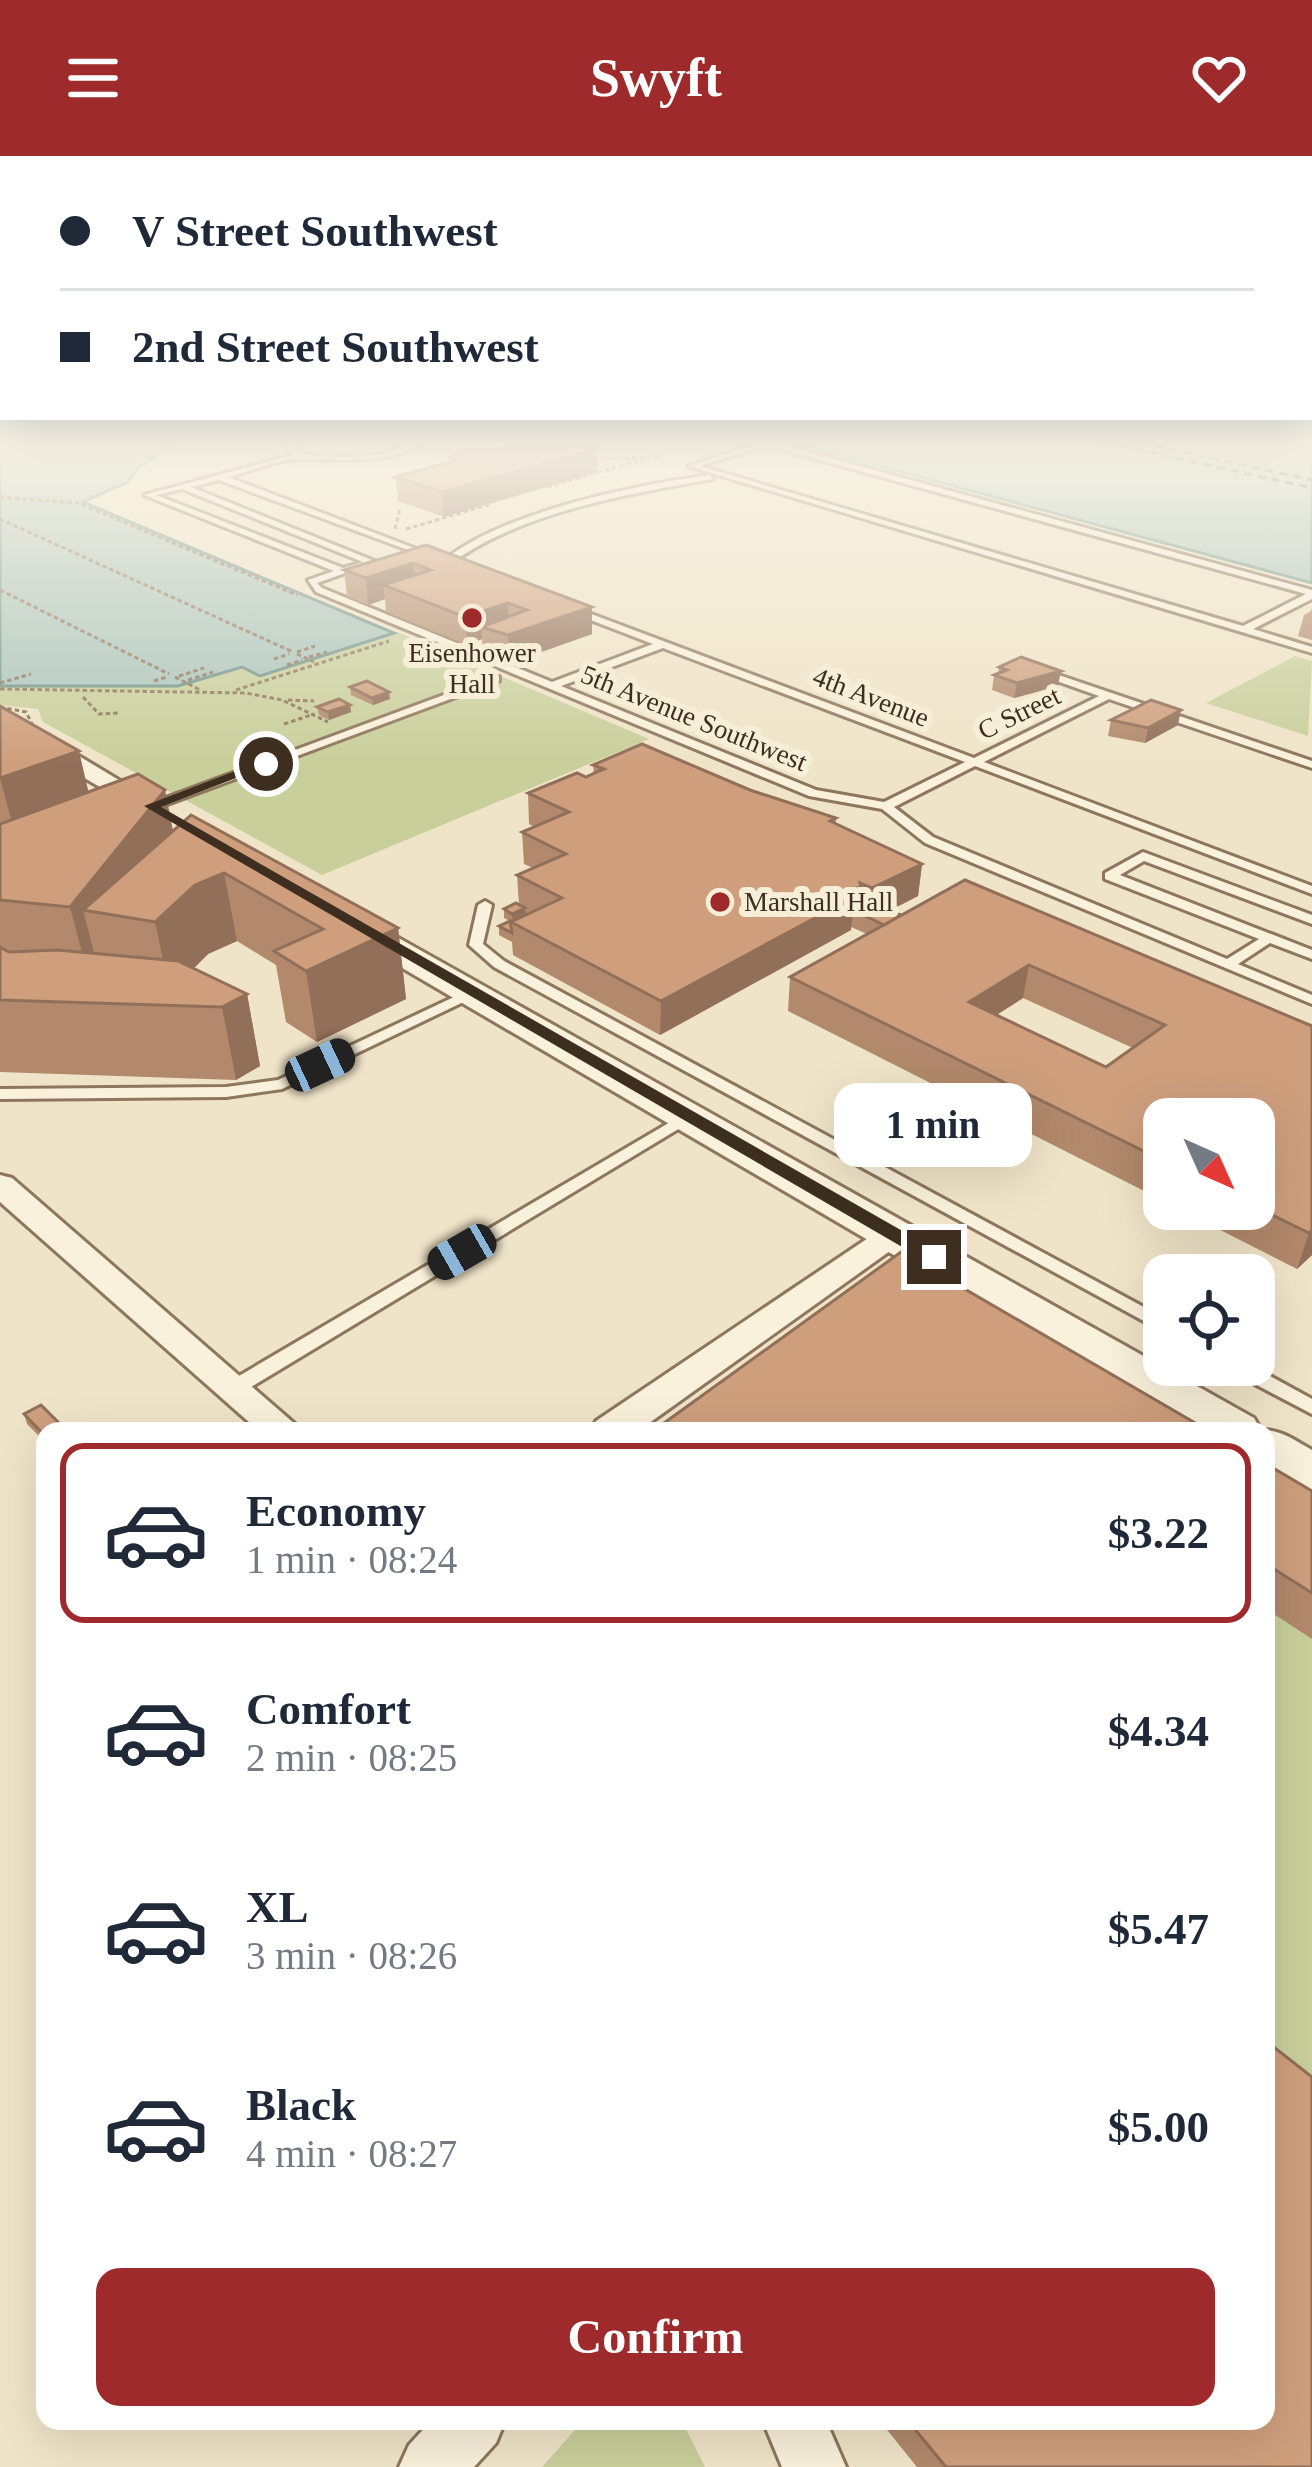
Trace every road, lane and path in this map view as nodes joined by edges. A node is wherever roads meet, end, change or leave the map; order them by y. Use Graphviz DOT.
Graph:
graph roads {
  1 [pos="63,548"];
  2 [pos="192,548"];
  3 [pos="283,548"];
  4 [pos="341,548"];
  5 [pos="395,548"];
  6 [pos="465,548"];
  7 [pos="967,548"];
  8 [pos="1144,548"];
  9 [pos="446,563"];
  10 [pos="342,571"];
  11 [pos="466,571"];
  12 [pos="0,590"];
  13 [pos="1312,594"];
  14 [pos="314,596"];
  15 [pos="547,601"];
  16 [pos="1244,630"];
  17 [pos="390,634"];
  18 [pos="382,635"];
  19 [pos="366,640"];
  20 [pos="662,644"];
  21 [pos="315,646"];
  22 [pos="1312,650"];
  23 [pos="327,652"];
  24 [pos="294,653"];
  25 [pos="274,659"];
  26 [pos="307,659"];
  27 [pos="317,664"];
  28 [pos="287,665"];
  29 [pos="1028,667"];
  30 [pos="204,668"];
  31 [pos="213,672"];
  32 [pos="31,674"];
  33 [pos="173,676"];
  34 [pos="495,679"];
  35 [pos="154,681"];
  36 [pos="187,682"];
  37 [pos="0,686"];
  38 [pos="551,686"];
  39 [pos="204,692"];
  40 [pos="227,693"];
  41 [pos="1109,694"];
  42 [pos="83,697"];
  43 [pos="282,700"];
  44 [pos="314,701"];
  45 [pos="328,710"];
  46 [pos="1,711"];
  47 [pos="118,713"];
  48 [pos="314,714"];
  49 [pos="28,719"];
  50 [pos="329,722"];
  51 [pos="284,724"];
  52 [pos="973,763"];
  53 [pos="1312,765"];
  54 [pos="150,806"];
  55 [pos="886,806"];
  56 [pos="111,820"];
  57 [pos="193,831"];
  58 [pos="1203,849"];
  59 [pos="1172,867"];
  60 [pos="1312,890"];
  61 [pos="314,902"];
  62 [pos="485,904"];
  63 [pos="1312,920"];
  64 [pos="1269,938"];
  65 [pos="1312,955"];
  66 [pos="1228,965"];
  67 [pos="472,992"];
  68 [pos="1312,1000"];
  69 [pos="0,1094"];
  70 [pos="689,1116"];
  71 [pos="0,1185"];
  72 [pos="892,1233"];
  73 [pos="1143,1315"];
  74 [pos="1274,1386"];
  75 [pos="234,1388"];
  76 [pos="1312,1407"];
  77 [pos="274,1422"];
  78 [pos="623,1422"];
  79 [pos="1220,1422"];
  80 [pos="1275,1453"];
  81 [pos="1312,1475"];
  82 [pos="466,2430"];
  83 [pos="798,2430"];
  84 [pos="431,2467"];
  85 [pos="814,2467"];
  1 -- 24 [label="path"];
  2 -- 14 [label="path"];
  3 -- 10 [label="lane"];
  4 -- 10 [label="lane"];
  5 -- 9 [label="lane"];
  6 -- 9 [label="lane"];
  7 -- 16 [label="lane"];
  8 -- 13 [label="lane"];
  9 -- 11 [label="lane"];
  10 -- 14 [label="lane"];
  12 -- 33 [label="path"];
  13 -- 16 [label="lane"];
  14 -- 38 [label="lane, 5th Avenue Southwest"];
  15 -- 20 [label="lane, 4th Avenue"];
  16 -- 22 [label="lane"];
  17 -- 27 [label="path"];
  18 -- 19 [label="path"];
  20 -- 38 [label="lane"];
  20 -- 52 [label="lane, 4th Avenue"];
  21 -- 24 [label="path"];
  23 -- 26 [label="path"];
  24 -- 25 [label="path"];
  24 -- 26 [label="path"];
  26 -- 27 [label="path"];
  26 -- 28 [label="path"];
  27 -- 40 [label="path"];
  29 -- 41 [label="lane"];
  30 -- 33 [label="path"];
  31 -- 36 [label="path"];
  32 -- 37 [label="path"];
  33 -- 35 [label="path"];
  33 -- 36 [label="path"];
  34 -- 54 [label="lane"];
  36 -- 39 [label="path"];
  37 -- 39 [label="path"];
  38 -- 55 [label="lane, 5th Avenue Southwest"];
  39 -- 40 [label="path"];
  40 -- 43 [label="path"];
  41 -- 52 [label="lane, C Street"];
  41 -- 53 [label="lane"];
  42 -- 47 [label="path"];
  43 -- 44 [label="path"];
  43 -- 48 [label="path"];
  45 -- 48 [label="path"];
  46 -- 49 [label="path"];
  46 -- 54 [label="street"];
  48 -- 50 [label="path"];
  48 -- 51 [label="path"];
  52 -- 55 [label="lane, C Street"];
  52 -- 58 [label="lane, 4th Avenue"];
  54 -- 56 [label="street"];
  54 -- 57 [label="street"];
  55 -- 66 [label="lane, 5th Avenue Southwest"];
  58 -- 59 [label="lane"];
  58 -- 60 [label="lane, 4th Avenue"];
  59 -- 63 [label="lane"];
  59 -- 64 [label="lane"];
  61 -- 67 [label="street"];
  62 -- 73 [label="lane"];
  64 -- 65 [label="lane"];
  64 -- 66 [label="lane"];
  66 -- 68 [label="lane, 5th Avenue Southwest"];
  67 -- 69 [label="lane"];
  67 -- 70 [label="street"];
  70 -- 72 [label="street"];
  70 -- 75 [label="lane"];
  71 -- 75 [label="street"];
  72 -- 78 [label="street"];
  72 -- 79 [label="street"];
  74 -- 76 [label="lane"];
  75 -- 77 [label="street"];
  80 -- 81 [label="street"];
  82 -- 84 [label="street"];
  83 -- 85 [label="street"];
}
